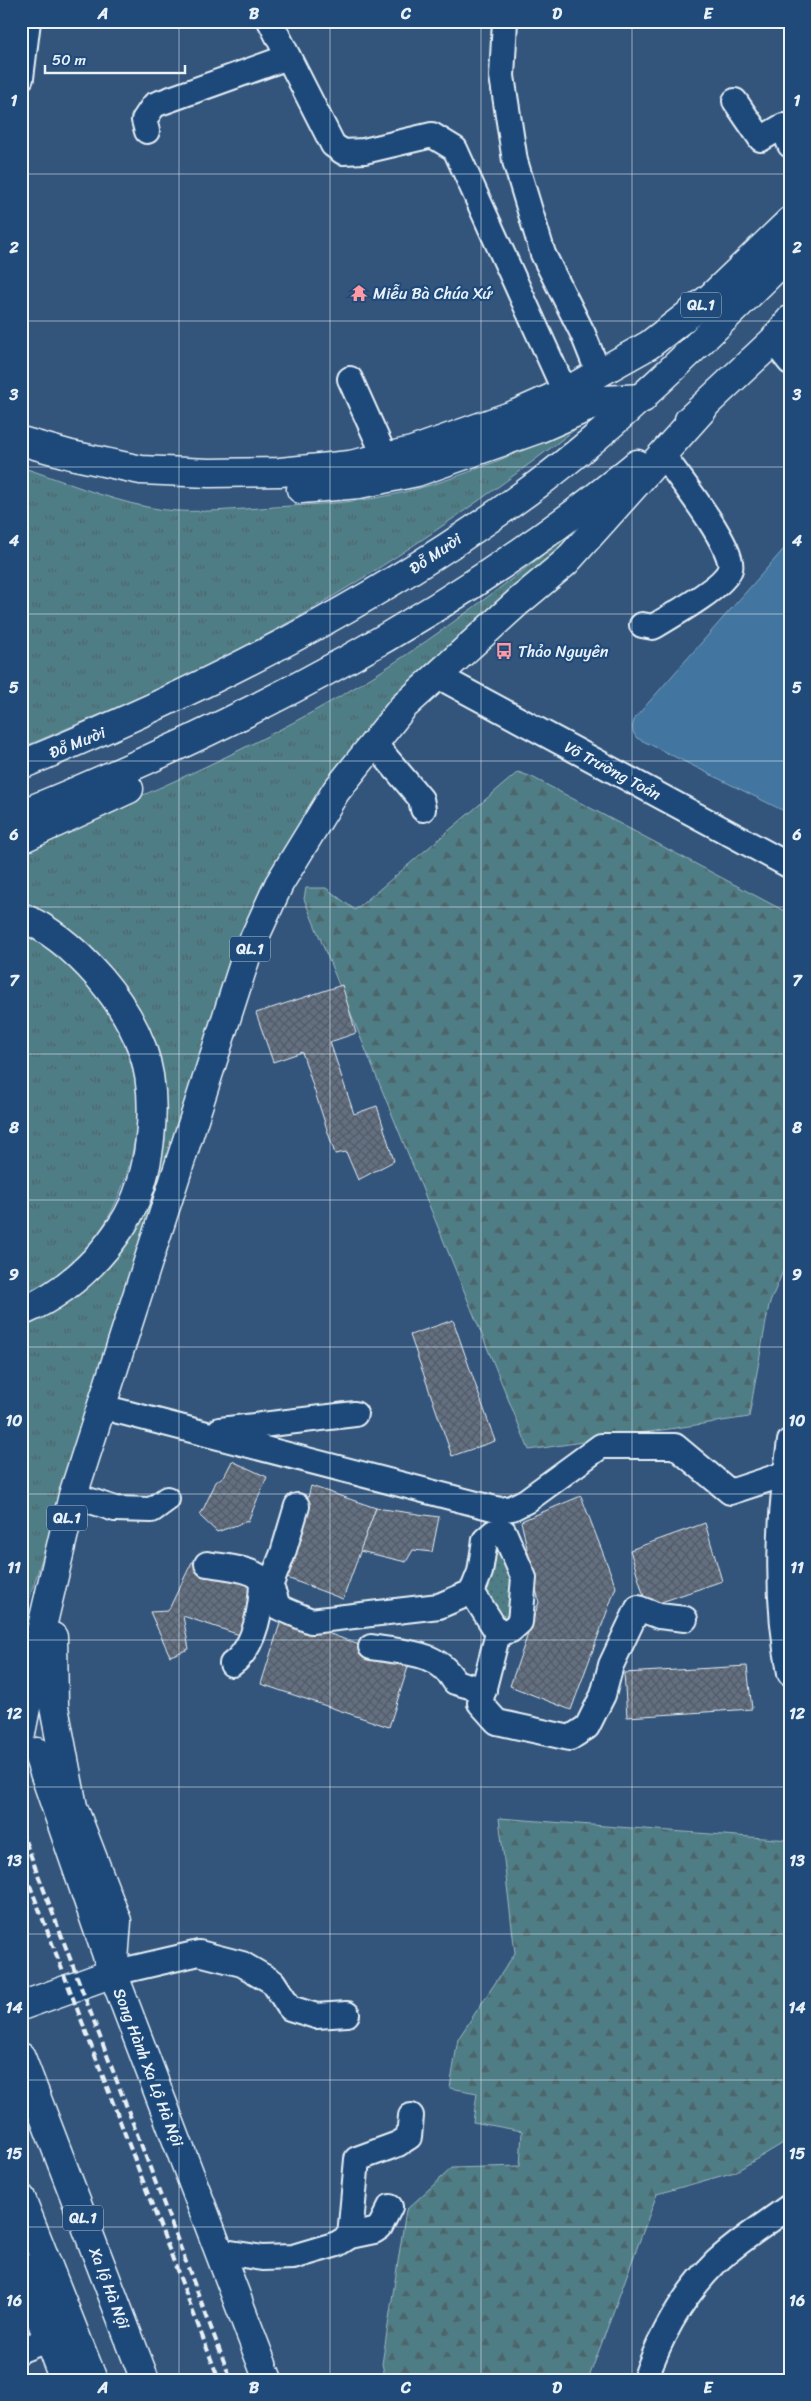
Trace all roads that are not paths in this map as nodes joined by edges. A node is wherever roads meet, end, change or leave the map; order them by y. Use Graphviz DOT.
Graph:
graph roads {
  1 [pos="28,21"];
  2 [pos="270,21"];
  3 [pos="505,21"];
  4 [pos="288,57"];
  5 [pos="21,78"];
  6 [pos="734,101"];
  7 [pos="147,131"];
  8 [pos="790,145"];
  9 [pos="790,220"];
  10 [pos="790,254"];
  11 [pos="790,320"];
  12 [pos="781,352"];
  13 [pos="599,374"];
  14 [pos="350,379"];
  15 [pos="565,392"];
  16 [pos="643,398"];
  17 [pos="703,409"];
  18 [pos="21,441"];
  19 [pos="662,454"];
  20 [pos="21,456"];
  21 [pos="384,457"];
  22 [pos="643,476"];
  23 [pos="642,625"];
  24 [pos="442,678"];
  25 [pos="383,754"];
  26 [pos="21,764"];
  27 [pos="422,809"];
  28 [pos="21,814"];
  29 [pos="21,839"];
  30 [pos="790,866"];
  31 [pos="21,917"];
  32 [pos="21,1312"];
  33 [pos="118,1411"];
  34 [pos="356,1414"];
  35 [pos="204,1432"];
  36 [pos="790,1441"];
  37 [pos="84,1457"];
  38 [pos="785,1474"];
  39 [pos="73,1495"];
  40 [pos="167,1499"];
  41 [pos="477,1505"];
  42 [pos="297,1506"];
  43 [pos="494,1532"];
  44 [pos="207,1564"];
  45 [pos="53,1580"];
  46 [pos="266,1582"];
  47 [pos="472,1592"];
  48 [pos="685,1618"];
  49 [pos="498,1633"];
  50 [pos="371,1647"];
  51 [pos="232,1664"];
  52 [pos="790,1673"];
  53 [pos="484,1690"];
  54 [pos="29,1743"];
  55 [pos="113,1973"];
  56 [pos="21,2006"];
  57 [pos="347,2014"];
  58 [pos="21,2057"];
  59 [pos="411,2116"];
  60 [pos="21,2198"];
  61 [pos="390,2207"];
  62 [pos="785,2218"];
  63 [pos="350,2236"];
  64 [pos="218,2251"];
  65 [pos="21,2267"];
  66 [pos="49,2339"];
  67 [pos="21,2350"];
  68 [pos="64,2380"];
  69 [pos="92,2380"];
  70 [pos="145,2380"];
  71 [pos="268,2380"];
  72 [pos="645,2380"];
  1 -- 5 [label="street"];
  2 -- 4 [label="street"];
  3 -- 13 [label="street"];
  4 -- 7 [label="street"];
  4 -- 15 [label="street"];
  6 -- 8 [label="street"];
  9 -- 13 [label="main road, QL.1"];
  10 -- 16 [label="main road, Đỗ Mười / QL.1"];
  11 -- 12 [label="main road, QL.1"];
  12 -- 17 [label="main road, QL.1"];
  13 -- 15 [label="main road"];
  14 -- 21 [label="street"];
  15 -- 21 [label="main road"];
  16 -- 20 [label="main road"];
  16 -- 26 [label="main road, Đỗ Mười / QL.1"];
  17 -- 19 [label="main road, QL.1"];
  17 -- 28 [label="main road, QL.1"];
  18 -- 21 [label="main road"];
  19 -- 22 [label="main road, QL.1"];
  19 -- 23 [label="street"];
  22 -- 24 [label="main road, QL.1"];
  22 -- 29 [label="main road, QL.1"];
  24 -- 25 [label="main road, QL.1"];
  24 -- 30 [label="street, Võ Trường Toản"];
  24 -- 37 [label="main road, QL.1"];
  25 -- 27 [label="street"];
  25 -- 33 [label="main road, QL.1"];
  31 -- 32 [label="main road"];
  33 -- 35 [label="street"];
  33 -- 37 [label="main road, QL.1"];
  34 -- 35 [label="street"];
  35 -- 41 [label="street"];
  36 -- 38 [label="street"];
  37 -- 39 [label="main road, QL.1"];
  38 -- 41 [label="street"];
  38 -- 52 [label="street"];
  39 -- 40 [label="street"];
  39 -- 45 [label="main road, QL.1"];
  41 -- 43 [label="street"];
  42 -- 46 [label="street"];
  43 -- 47 [label="street"];
  43 -- 49 [label="street"];
  44 -- 46 [label="street"];
  45 -- 54 [label="main road, QL.1"];
  45 -- 55 [label="main road"];
  46 -- 47 [label="street"];
  46 -- 51 [label="street"];
  47 -- 49 [label="street"];
  48 -- 53 [label="street"];
  49 -- 53 [label="street"];
  50 -- 53 [label="street"];
  54 -- 55 [label="main road, Song Hành Xa Lộ Hà Nội"];
  55 -- 56 [label="main road"];
  55 -- 57 [label="street"];
  55 -- 64 [label="main road, Song Hành Xa Lộ Hà Nội"];
  58 -- 70 [label="main road, Xa lộ Hà Nội / QL.1"];
  59 -- 63 [label="street"];
  60 -- 69 [label="main road"];
  61 -- 63 [label="street"];
  62 -- 72 [label="street"];
  63 -- 64 [label="street"];
  64 -- 71 [label="main road, Song Hành Xa Lộ Hà Nội"];
  65 -- 66 [label="main road"];
  66 -- 67 [label="street"];
  66 -- 68 [label="main road"];
}
